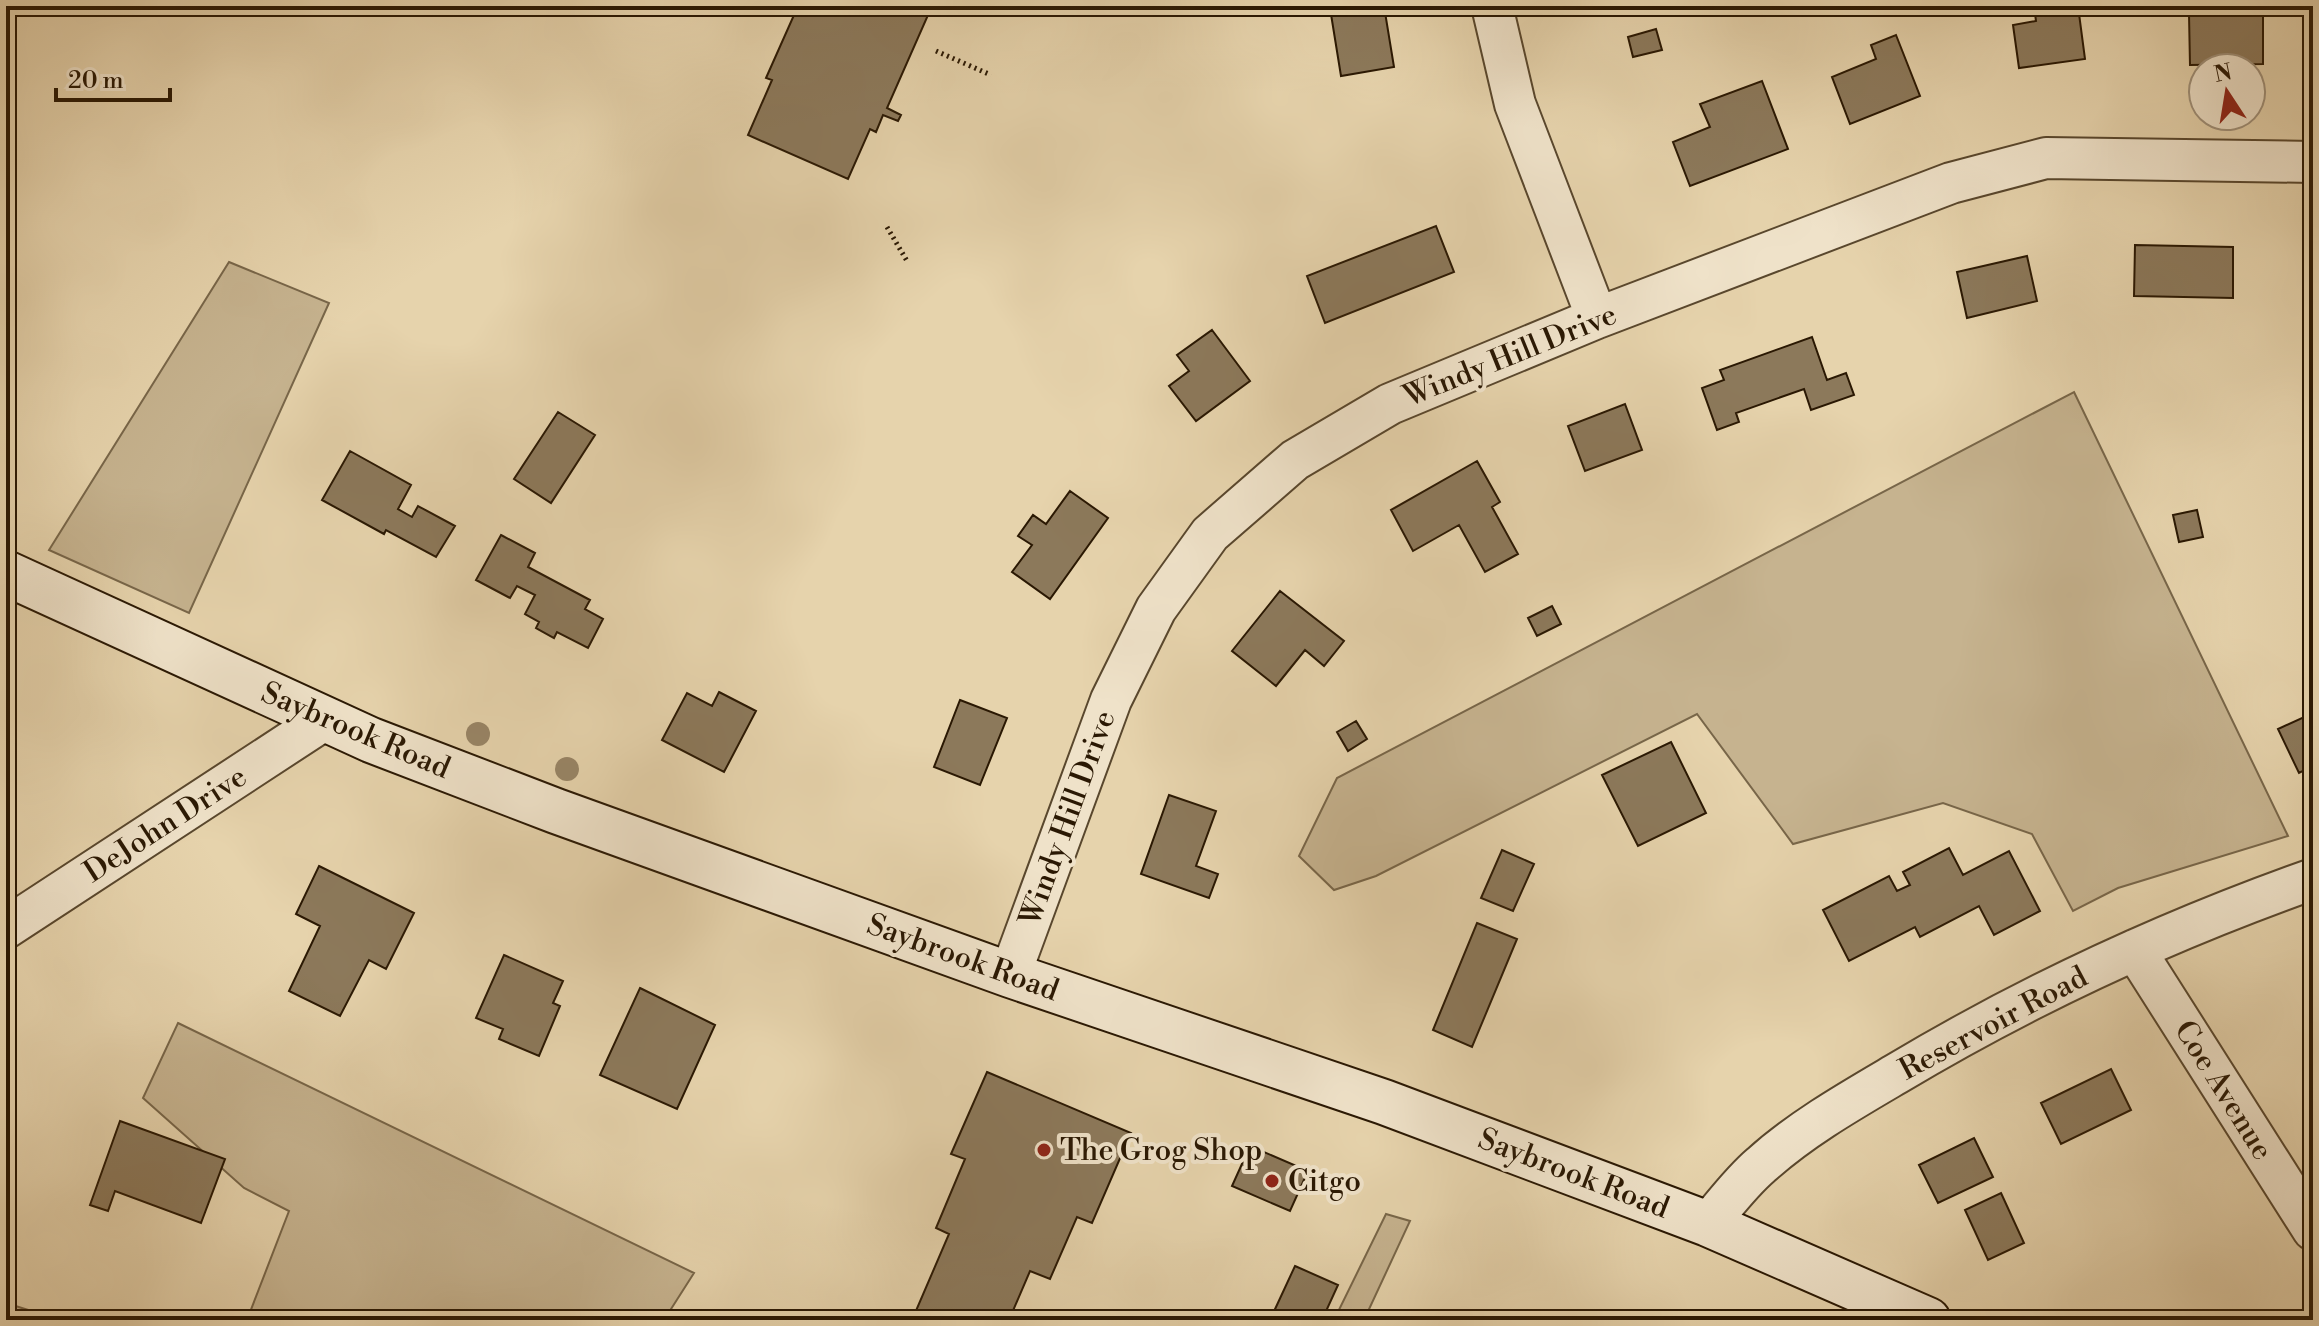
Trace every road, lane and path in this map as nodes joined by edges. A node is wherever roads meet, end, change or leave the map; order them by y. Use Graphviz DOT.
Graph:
graph roads {
  1 [pos="1492,6"];
  2 [pos="936,51"];
  3 [pos="991,75"];
  4 [pos="2313,162"];
  5 [pos="887,227"];
  6 [pos="907,261"];
  7 [pos="1597,318"];
  8 [pos="6,573"];
  9 [pos="324,720"];
  10 [pos="2313,879"];
  11 [pos="6,928"];
  12 [pos="2135,950"];
  13 [pos="1010,975"];
  14 [pos="1708,1224"];
  15 [pos="2313,1230"];
  16 [pos="1928,1320"];
  1 -- 7 [label="street"];
  2 -- 3 [label="path"];
  4 -- 7 [label="street, Windy Hill Drive"];
  5 -- 6 [label="path"];
  7 -- 13 [label="street, Windy Hill Drive"];
  8 -- 9 [label="main road, Saybrook Road"];
  9 -- 11 [label="street, DeJohn Drive"];
  9 -- 13 [label="main road, Saybrook Road"];
  10 -- 12 [label="street, Reservoir Road"];
  12 -- 14 [label="street, Reservoir Road"];
  12 -- 15 [label="street, Coe Avenue"];
  13 -- 14 [label="main road, Saybrook Road"];
  14 -- 16 [label="main road, Saybrook Road"];
}
